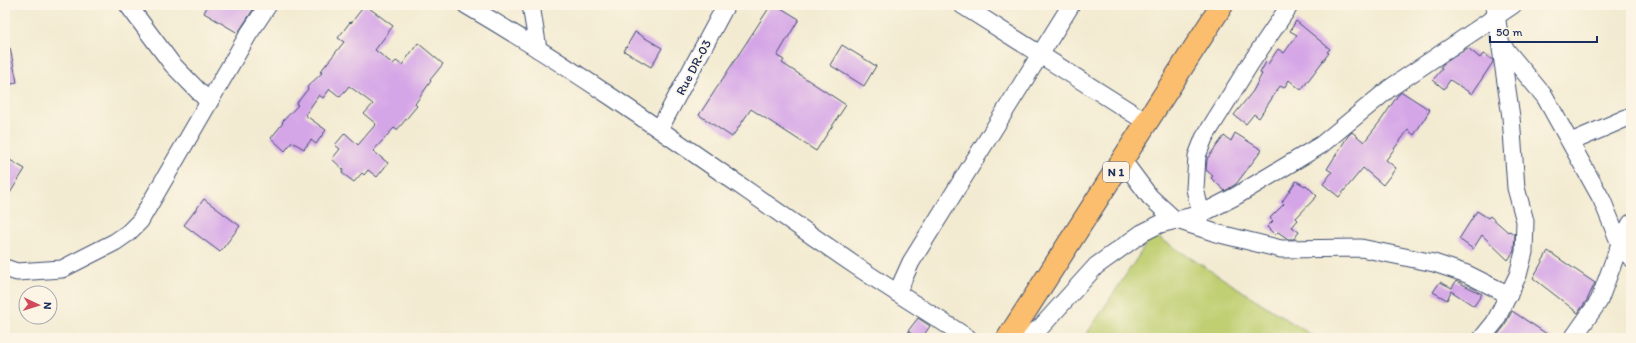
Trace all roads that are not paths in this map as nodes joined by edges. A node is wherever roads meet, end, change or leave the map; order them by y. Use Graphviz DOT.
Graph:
graph roads {
  1 [pos="128,5"];
  2 [pos="268,5"];
  3 [pos="466,5"];
  4 [pos="532,5"];
  5 [pos="726,5"];
  6 [pos="962,5"];
  7 [pos="1071,5"];
  8 [pos="1222,5"];
  9 [pos="1290,5"];
  10 [pos="1513,5"];
  11 [pos="1495,11"];
  12 [pos="1501,44"];
  13 [pos="538,49"];
  14 [pos="1040,54"];
  15 [pos="209,102"];
  16 [pos="1631,116"];
  17 [pos="1148,123"];
  18 [pos="660,128"];
  19 [pos="1571,142"];
  20 [pos="1123,161"];
  21 [pos="1201,214"];
  22 [pos="1174,219"];
  23 [pos="1631,223"];
  24 [pos="1620,244"];
  25 [pos="1631,258"];
  26 [pos="5,268"];
  27 [pos="897,293"];
  28 [pos="1509,295"];
  29 [pos="968,338"];
  30 [pos="1008,338"];
  31 [pos="1024,338"];
  32 [pos="1482,338"];
  33 [pos="1573,338"];
  1 -- 15 [label="street"];
  2 -- 15 [label="street"];
  3 -- 13 [label="street"];
  4 -- 13 [label="street"];
  5 -- 18 [label="street, Rue DR-03"];
  6 -- 14 [label="street"];
  7 -- 14 [label="street"];
  8 -- 17 [label="highway, N 1"];
  9 -- 21 [label="street"];
  10 -- 11 [label="street"];
  11 -- 12 [label="street"];
  11 -- 21 [label="street"];
  12 -- 19 [label="street"];
  12 -- 28 [label="street"];
  13 -- 18 [label="street"];
  14 -- 17 [label="street"];
  14 -- 27 [label="street"];
  15 -- 26 [label="street"];
  16 -- 19 [label="street"];
  17 -- 20 [label="highway, N 1"];
  18 -- 27 [label="street"];
  19 -- 24 [label="street"];
  20 -- 22 [label="street"];
  20 -- 30 [label="highway, N 1"];
  21 -- 22 [label="street"];
  22 -- 28 [label="street"];
  22 -- 31 [label="street"];
  23 -- 24 [label="street"];
  24 -- 25 [label="street"];
  24 -- 33 [label="street"];
  27 -- 29 [label="street"];
  28 -- 32 [label="street"];
}
